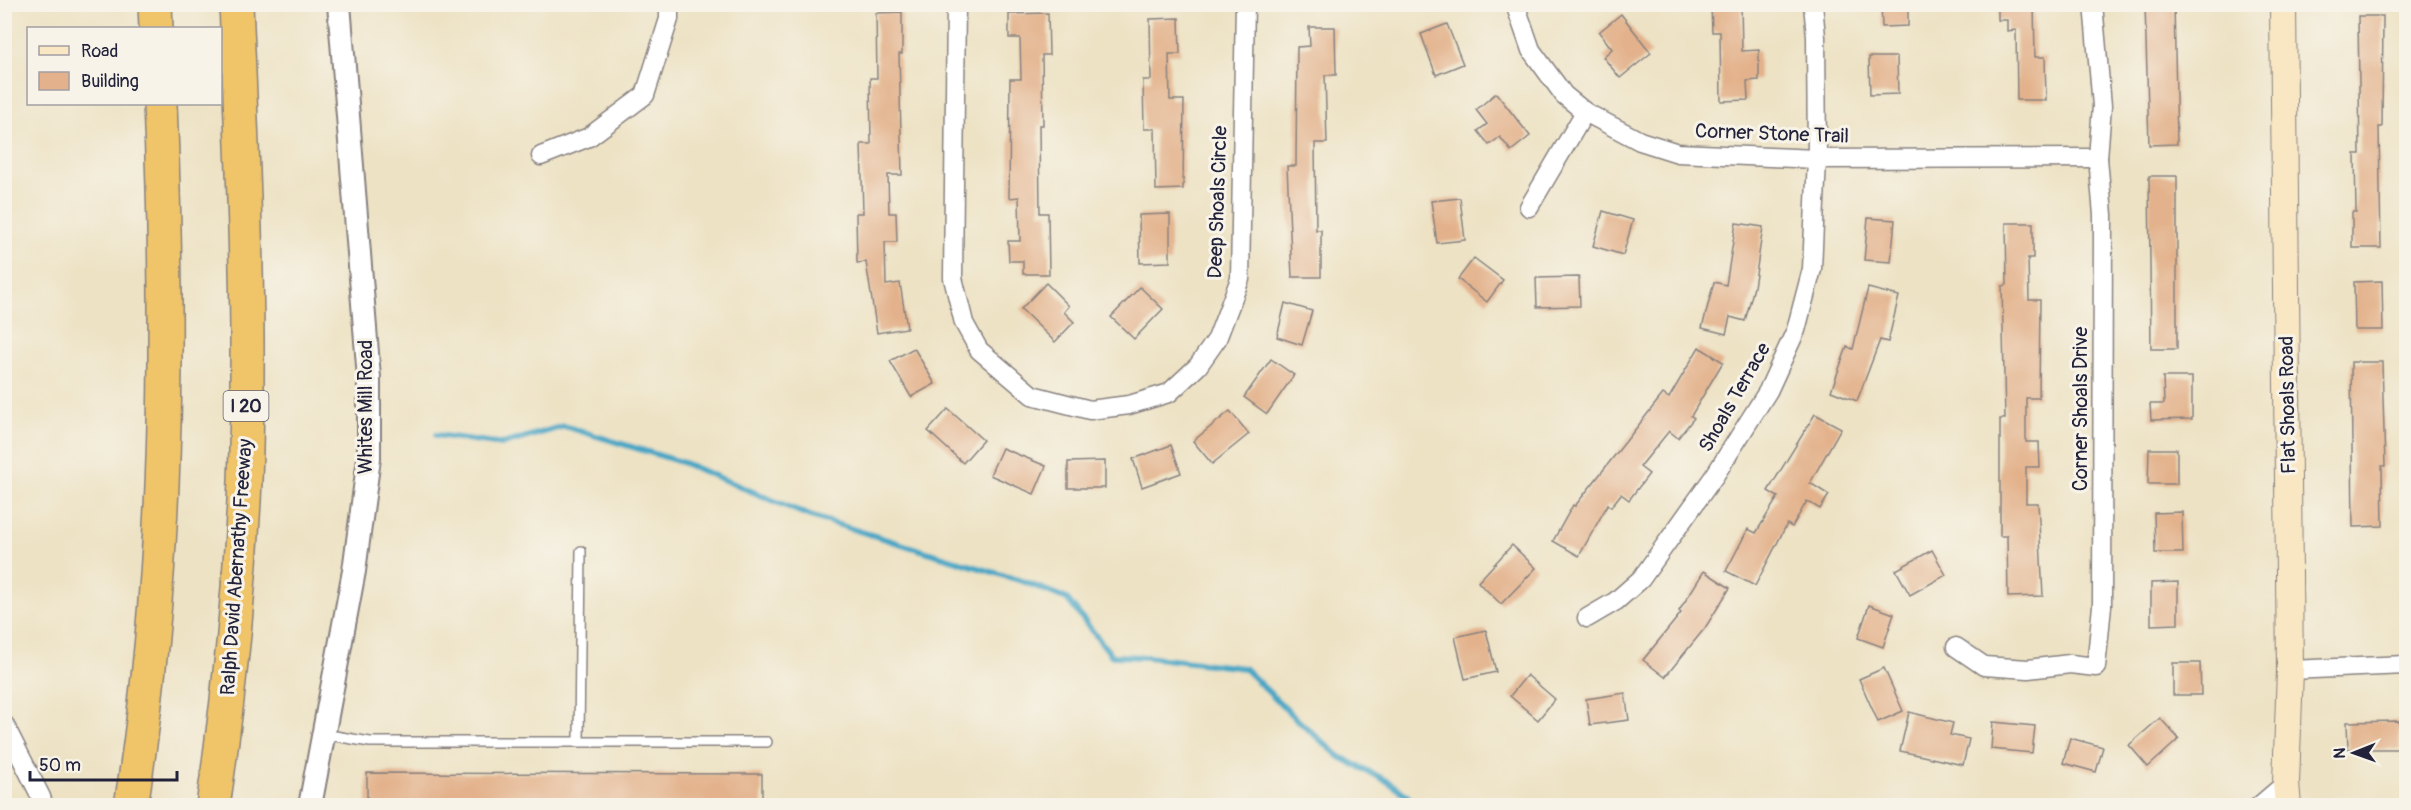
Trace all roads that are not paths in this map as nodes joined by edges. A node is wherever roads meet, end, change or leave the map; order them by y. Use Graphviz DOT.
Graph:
graph roads {
  1 [pos="155,4"];
  2 [pos="236,4"];
  3 [pos="339,4"];
  4 [pos="669,4"];
  5 [pos="956,4"];
  6 [pos="1245,4"];
  7 [pos="1515,4"];
  8 [pos="1813,4"];
  9 [pos="2092,4"];
  10 [pos="2283,4"];
  11 [pos="156,27"];
  12 [pos="159,105"];
  13 [pos="1585,112"];
  14 [pos="541,156"];
  15 [pos="2098,158"];
  16 [pos="1817,159"];
  17 [pos="1529,207"];
  18 [pos="581,550"];
  19 [pos="1587,618"];
  20 [pos="1956,647"];
  21 [pos="2406,665"];
  22 [pos="2290,670"];
  23 [pos="4,724"];
  24 [pos="323,734"];
  25 [pos="579,741"];
  26 [pos="767,742"];
  27 [pos="2287,794"];
  28 [pos="44,806"];
  29 [pos="131,806"];
  30 [pos="213,806"];
  31 [pos="310,806"];
  32 [pos="2259,806"];
  1 -- 11 [label="highway"];
  2 -- 30 [label="highway, Ralph David Abernathy Freeway / I 20"];
  3 -- 24 [label="street, Whites Mill Road"];
  4 -- 14 [label="street"];
  5 -- 6 [label="street, Deep Shoals Circle"];
  7 -- 13 [label="street, Corner Stone Trail"];
  8 -- 16 [label="street, Shoals Terrace"];
  9 -- 15 [label="street, Corner Shoals Drive"];
  10 -- 22 [label="main road, Flat Shoals Road"];
  12 -- 29 [label="highway"];
  13 -- 16 [label="street, Corner Stone Trail"];
  13 -- 17 [label="street"];
  15 -- 16 [label="street, Corner Stone Trail"];
  15 -- 20 [label="street, Corner Shoals Drive"];
  16 -- 19 [label="street, Shoals Terrace"];
  18 -- 25 [label="lane"];
  21 -- 22 [label="street"];
  22 -- 27 [label="main road, Flat Shoals Road"];
  23 -- 28 [label="street"];
  24 -- 25 [label="lane"];
  24 -- 31 [label="street, Whites Mill Road"];
  25 -- 26 [label="lane"];
  27 -- 32 [label="street"];
}
